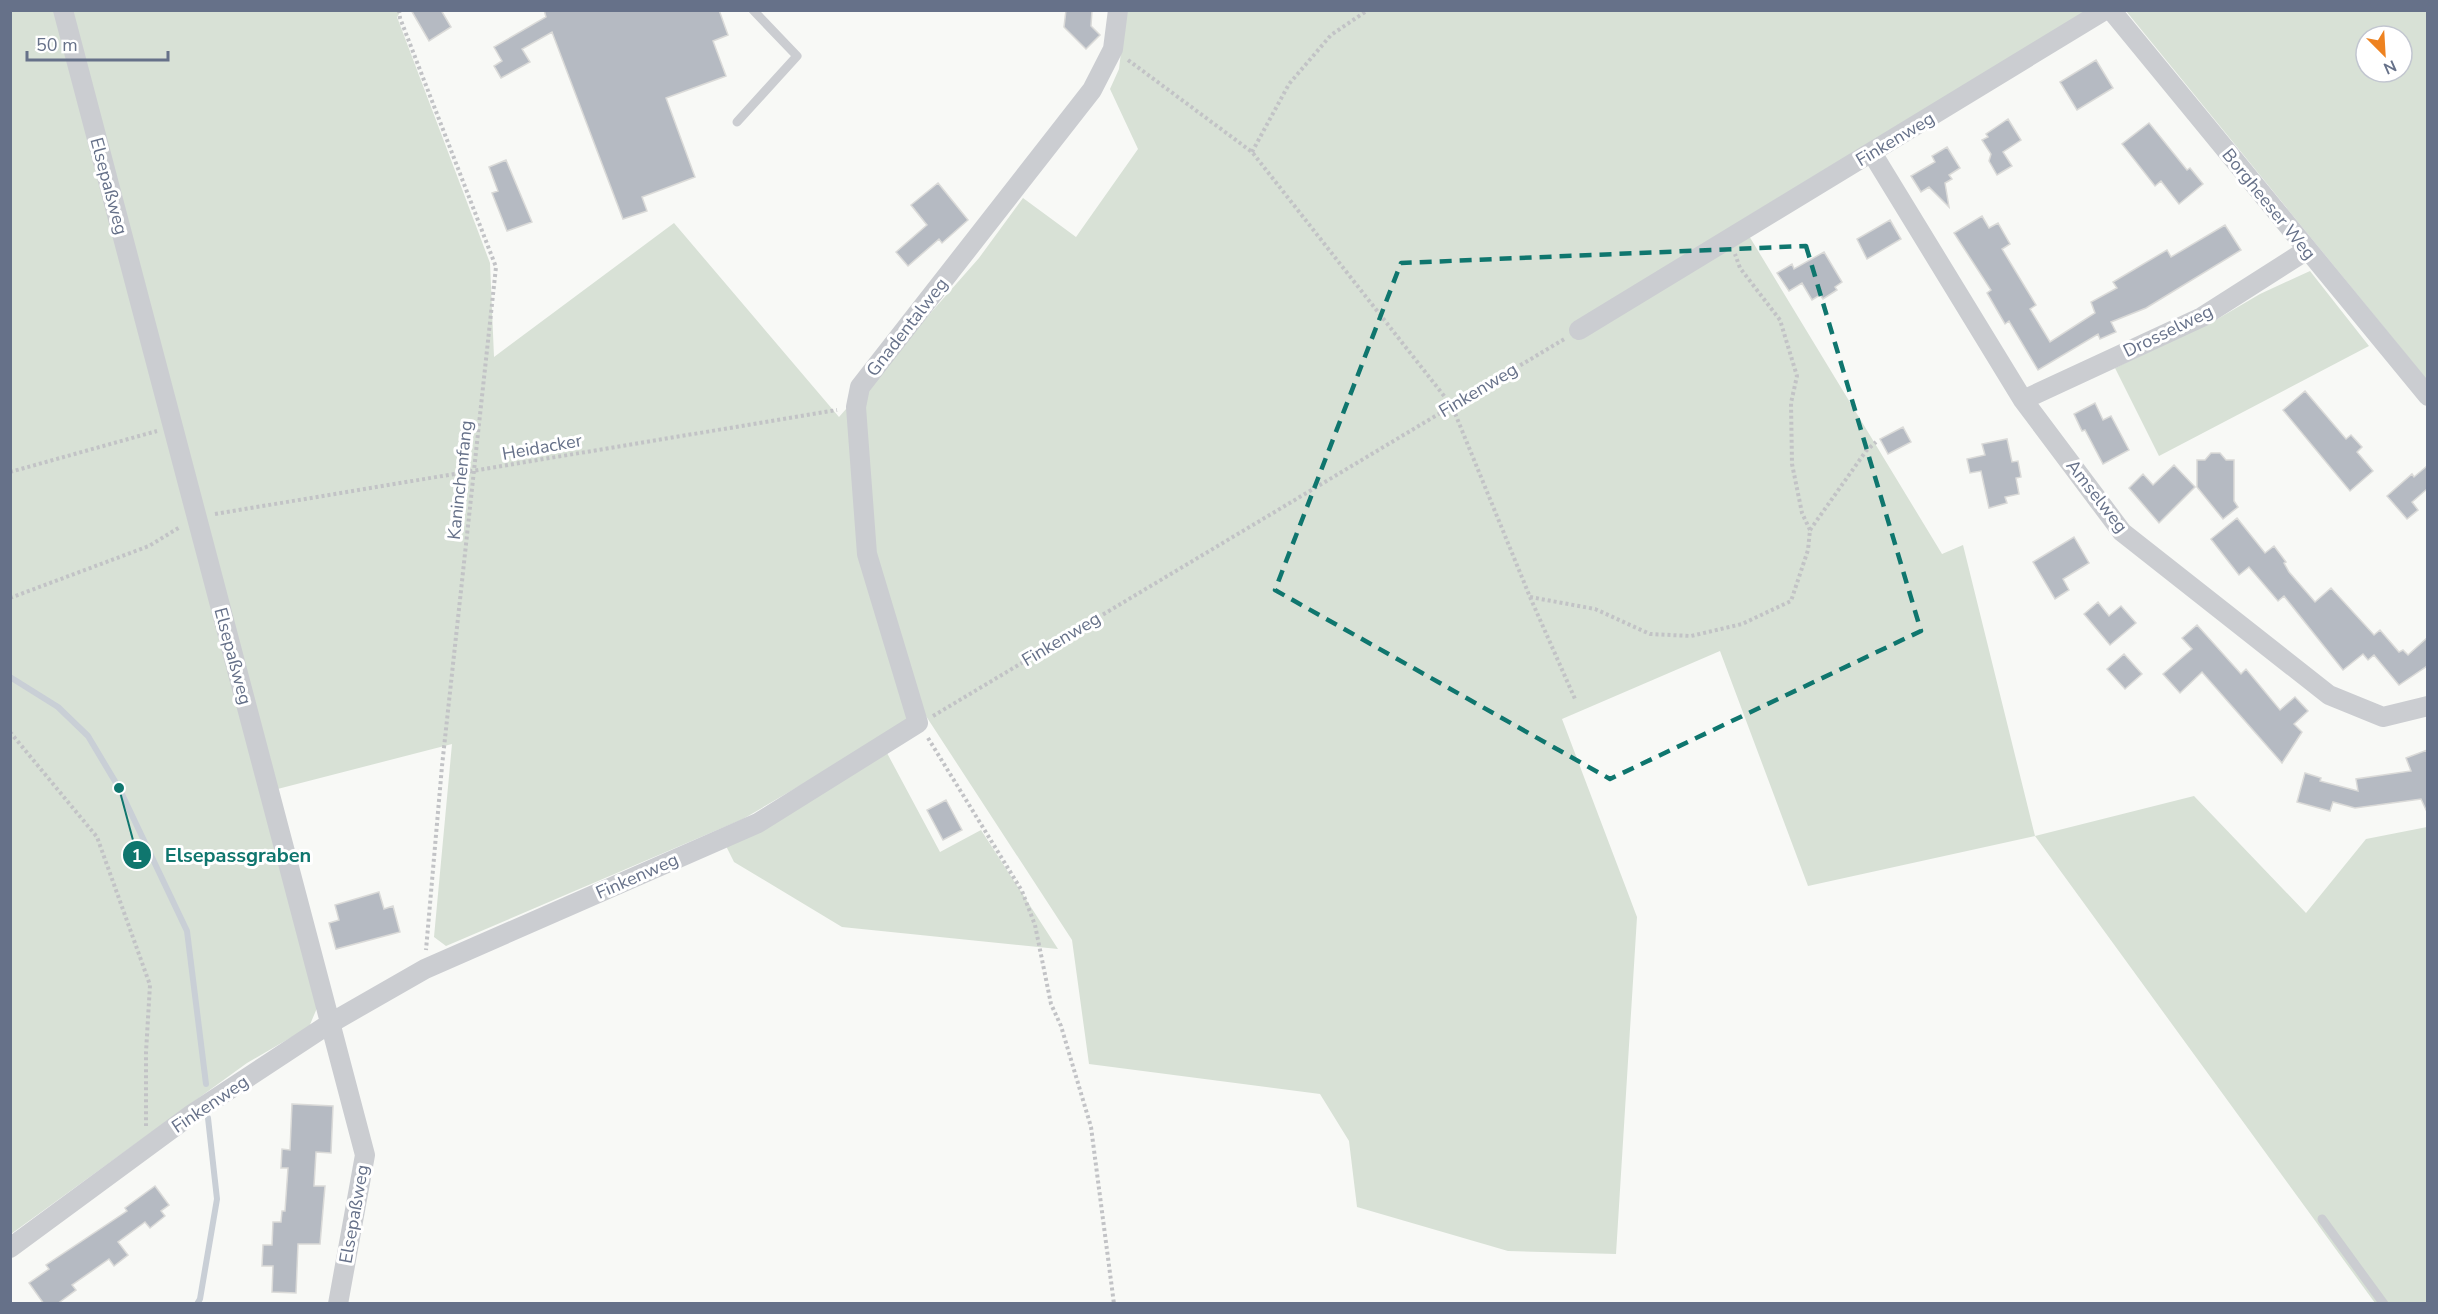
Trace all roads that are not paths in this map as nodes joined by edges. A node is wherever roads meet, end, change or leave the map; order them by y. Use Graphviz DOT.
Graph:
graph roads {
  1 [pos="63,10"];
  2 [pos="753,10"];
  3 [pos="1118,10"];
  4 [pos="2105,10"];
  5 [pos="2111,10"];
  6 [pos="738,122"];
  7 [pos="1872,153"];
  8 [pos="2307,250"];
  9 [pos="1579,330"];
  10 [pos="2427,396"];
  11 [pos="2023,400"];
  12 [pos="2427,706"];
  13 [pos="918,723"];
  14 [pos="329,1024"];
  15 [pos="2322,1219"];
  16 [pos="10,1248"];
  17 [pos="338,1304"];
  18 [pos="2384,1304"];
  1 -- 14 [label="street, Elsepaßweg"];
  2 -- 6 [label="lane"];
  3 -- 13 [label="street, Gnadentalweg"];
  4 -- 7 [label="street, Finkenweg"];
  5 -- 8 [label="street, Borgheeser Weg"];
  7 -- 9 [label="street, Finkenweg"];
  7 -- 11 [label="street, Amselweg"];
  8 -- 10 [label="street, Borgheeser Weg"];
  8 -- 11 [label="street, Drosselweg"];
  11 -- 12 [label="street, Amselweg"];
  13 -- 14 [label="street, Finkenweg"];
  14 -- 16 [label="street, Finkenweg"];
  14 -- 17 [label="street, Elsepaßweg"];
  15 -- 18 [label="lane"];
}
